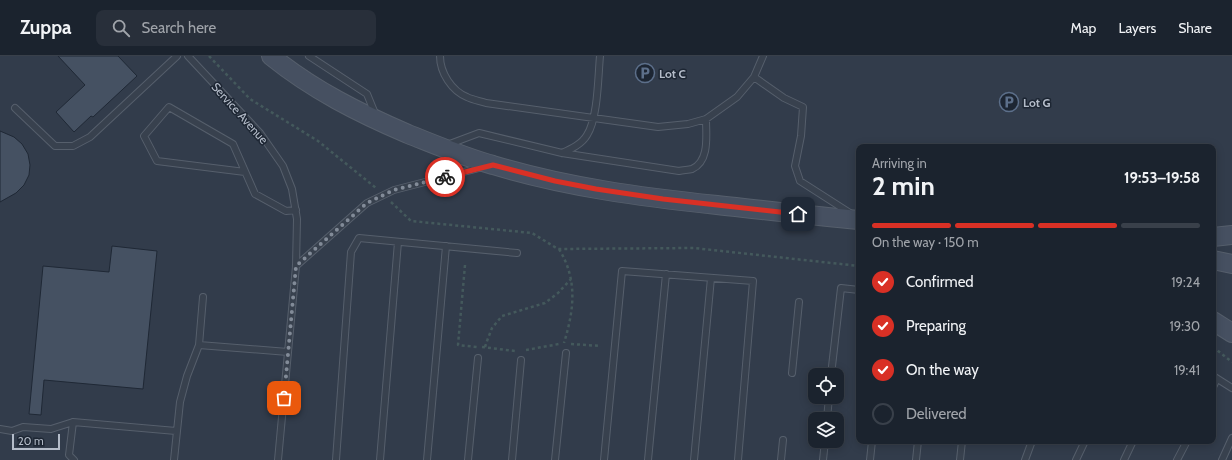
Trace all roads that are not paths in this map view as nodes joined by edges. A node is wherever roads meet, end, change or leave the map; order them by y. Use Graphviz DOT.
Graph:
graph roads {
  1 [pos="177,56"];
  2 [pos="188,56"];
  3 [pos="272,56"];
  4 [pos="310,56"];
  5 [pos="440,56"];
  6 [pos="600,56"];
  7 [pos="763,56"];
  8 [pos="754,76"];
  9 [pos="15,108"];
  10 [pos="594,118"];
  11 [pos="706,119"];
  12 [pos="379,121"];
  13 [pos="442,147"];
  14 [pos="562,153"];
  15 [pos="493,165"];
  16 [pos="245,172"];
  17 [pos="296,210"];
  18 [pos="856,218"];
  19 [pos="856,220"];
  20 [pos="1232,235"];
  21 [pos="1216,237"];
  22 [pos="398,242"];
  23 [pos="446,246"];
  24 [pos="517,253"];
  25 [pos="1216,261"];
  26 [pos="1232,264"];
  27 [pos="296,266"];
  28 [pos="666,274"];
  29 [pos="711,278"];
  30 [pos="856,290"];
  31 [pos="203,297"];
  32 [pos="800,302"];
  33 [pos="1216,323"];
  34 [pos="1232,333"];
  35 [pos="199,345"];
  36 [pos="288,352"];
  37 [pos="566,353"];
  38 [pos="478,358"];
  39 [pos="521,360"];
  40 [pos="832,368"];
  41 [pos="792,373"];
  42 [pos="1216,379"];
  43 [pos="1232,388"];
  44 [pos="73,422"];
  45 [pos="0,429"];
  46 [pos="176,431"];
  47 [pos="1232,438"];
  48 [pos="783,440"];
  49 [pos="872,444"];
  50 [pos="918,444"];
  51 [pos="962,444"];
  52 [pos="1031,444"];
  53 [pos="1084,444"];
  54 [pos="1132,444"];
  55 [pos="1185,444"];
  56 [pos="824,448"];
  57 [pos="74,460"];
  58 [pos="174,460"];
  59 [pos="278,460"];
  60 [pos="336,460"];
  61 [pos="380,460"];
  62 [pos="427,460"];
  63 [pos="468,460"];
  64 [pos="512,460"];
  65 [pos="555,460"];
  66 [pos="604,460"];
  67 [pos="648,460"];
  68 [pos="694,460"];
  69 [pos="738,460"];
  70 [pos="781,460"];
  71 [pos="823,460"];
  72 [pos="870,460"];
  73 [pos="916,460"];
  74 [pos="960,460"];
  75 [pos="1025,460"];
  76 [pos="1076,460"];
  77 [pos="1124,460"];
  78 [pos="1177,460"];
  79 [pos="1222,460"];
  1 -- 9 [label="lane"];
  2 -- 17 [label="lane, Service Avenue"];
  3 -- 12 [label="main road"];
  4 -- 12 [label="lane"];
  5 -- 10 [label="lane"];
  6 -- 10 [label="lane"];
  7 -- 8 [label="lane"];
  8 -- 11 [label="lane"];
  8 -- 18 [label="lane"];
  10 -- 11 [label="lane"];
  10 -- 14 [label="lane"];
  11 -- 14 [label="lane"];
  12 -- 13 [label="main road"];
  13 -- 14 [label="lane"];
  13 -- 15 [label="main road"];
  15 -- 19 [label="main road"];
  15 -- 27 [label="lane"];
  16 -- 16 [label="lane"];
  16 -- 17 [label="lane"];
  17 -- 27 [label="lane, Service Avenue"];
  20 -- 21 [label="main road"];
  22 -- 23 [label="lane"];
  22 -- 60 [label="lane"];
  22 -- 61 [label="lane"];
  23 -- 24 [label="lane"];
  23 -- 62 [label="lane"];
  25 -- 26 [label="main road"];
  27 -- 36 [label="lane, Service Avenue"];
  28 -- 29 [label="lane"];
  28 -- 66 [label="lane"];
  28 -- 67 [label="lane"];
  29 -- 68 [label="lane"];
  29 -- 69 [label="lane"];
  30 -- 40 [label="lane"];
  31 -- 35 [label="lane"];
  32 -- 41 [label="lane"];
  33 -- 34 [label="main road"];
  35 -- 36 [label="lane"];
  35 -- 46 [label="lane"];
  36 -- 59 [label="lane, Service Avenue"];
  37 -- 65 [label="lane"];
  38 -- 63 [label="lane"];
  39 -- 64 [label="lane"];
  42 -- 43 [label="lane"];
  44 -- 45 [label="lane"];
  44 -- 46 [label="lane"];
  44 -- 57 [label="lane"];
  46 -- 58 [label="lane"];
  47 -- 79 [label="lane"];
  48 -- 70 [label="lane"];
  49 -- 72 [label="lane"];
  50 -- 73 [label="lane"];
  51 -- 74 [label="lane"];
  52 -- 75 [label="lane"];
  53 -- 76 [label="lane"];
  54 -- 77 [label="lane"];
  55 -- 78 [label="lane"];
  56 -- 71 [label="lane"];
}
